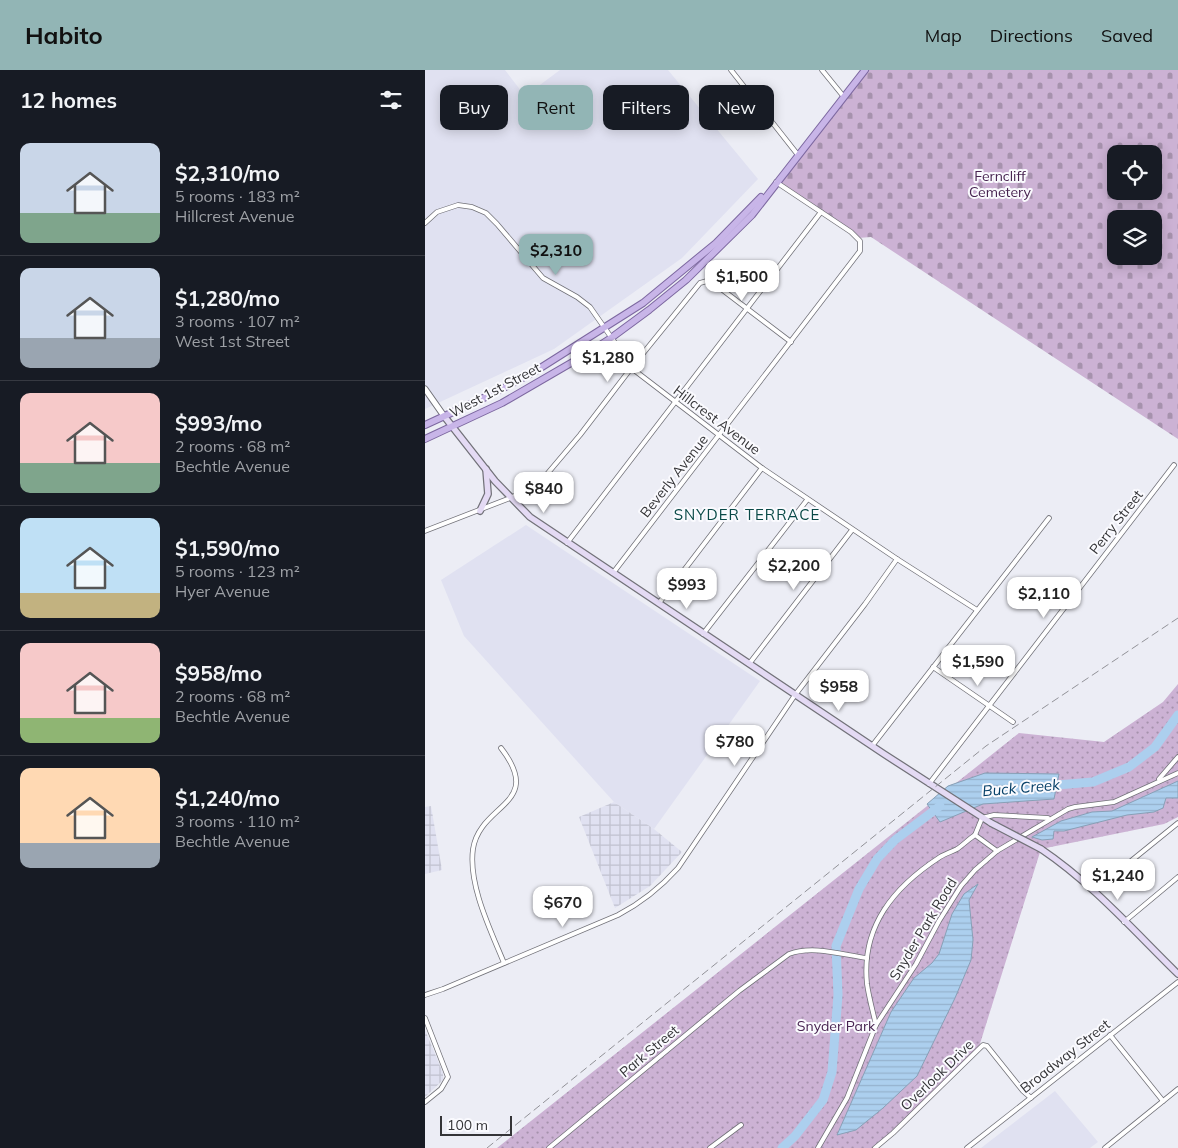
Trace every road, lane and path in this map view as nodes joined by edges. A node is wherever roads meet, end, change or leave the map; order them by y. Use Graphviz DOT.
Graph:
graph roads {
  1 [pos="731,70"];
  2 [pos="822,70"];
  3 [pos="865,70"];
  4 [pos="844,97"];
  5 [pos="798,155"];
  6 [pos="776,182"];
  7 [pos="821,212"];
  8 [pos="425,223"];
  9 [pos="747,309"];
  10 [pos="605,328"];
  11 [pos="611,338"];
  12 [pos="791,342"];
  13 [pos="632,367"];
  14 [pos="425,389"];
  15 [pos="675,402"];
  16 [pos="445,416"];
  17 [pos="425,425"];
  18 [pos="453,426"];
  19 [pos="719,436"];
  20 [pos="425,439"];
  21 [pos="1174,465"];
  22 [pos="762,468"];
  23 [pos="486,469"];
  24 [pos="510,498"];
  25 [pos="807,500"];
  26 [pos="480,511"];
  27 [pos="1049,518"];
  28 [pos="852,530"];
  29 [pos="425,532"];
  30 [pos="567,543"];
  31 [pos="897,559"];
  32 [pos="613,574"];
  33 [pos="658,604"];
  34 [pos="977,610"];
  35 [pos="703,634"];
  36 [pos="749,664"];
  37 [pos="933,667"];
  38 [pos="795,695"];
  39 [pos="989,705"];
  40 [pos="1013,722"];
  41 [pos="872,746"];
  42 [pos="501,748"];
  43 [pos="1178,757"];
  44 [pos="1178,773"];
  45 [pos="1157,781"];
  46 [pos="929,784"];
  47 [pos="982,818"];
  48 [pos="1050,818"];
  49 [pos="1178,823"];
  50 [pos="975,835"];
  51 [pos="997,851"];
  52 [pos="1178,877"];
  53 [pos="1092,889"];
  54 [pos="1124,922"];
  55 [pos="867,958"];
  56 [pos="504,963"];
  57 [pos="1178,974"];
  58 [pos="1178,982"];
  59 [pos="425,995"];
  60 [pos="425,1018"];
  61 [pos="876,1026"];
  62 [pos="1110,1035"];
  63 [pos="1178,1090"];
  64 [pos="1031,1098"];
  65 [pos="1163,1101"];
  66 [pos="425,1102"];
  67 [pos="741,1125"];
  68 [pos="549,1148"];
  69 [pos="710,1148"];
  70 [pos="818,1148"];
  71 [pos="875,1148"];
  72 [pos="967,1148"];
  73 [pos="1105,1148"];
  1 -- 5 [label="street"];
  2 -- 4 [label="street"];
  3 -- 4 [label="main road, West 1st Street"];
  4 -- 5 [label="main road, West 1st Street"];
  5 -- 6 [label="main road, West 1st Street"];
  6 -- 7 [label="street"];
  6 -- 10 [label="main road, West 1st Street"];
  6 -- 11 [label="main road, West 1st Street"];
  7 -- 9 [label="street"];
  7 -- 12 [label="street, Beverly Avenue"];
  8 -- 10 [label="street, Hillcrest Avenue"];
  9 -- 12 [label="street"];
  9 -- 13 [label="street"];
  9 -- 15 [label="street"];
  10 -- 11 [label="street, Hillcrest Avenue"];
  10 -- 16 [label="main road, West 1st Street"];
  11 -- 13 [label="street, Hillcrest Avenue"];
  11 -- 18 [label="main road, West 1st Street"];
  12 -- 19 [label="street, Beverly Avenue"];
  13 -- 15 [label="street, Hillcrest Avenue"];
  13 -- 24 [label="street"];
  14 -- 16 [label="street"];
  15 -- 19 [label="street, Hillcrest Avenue"];
  15 -- 30 [label="street"];
  16 -- 17 [label="main road, West 1st Street"];
  16 -- 18 [label="main road"];
  18 -- 20 [label="main road, West 1st Street"];
  18 -- 23 [label="main road"];
  19 -- 22 [label="street, Hillcrest Avenue"];
  19 -- 32 [label="street, Beverly Avenue"];
  21 -- 39 [label="street, Perry Street"];
  22 -- 25 [label="street, Hillcrest Avenue"];
  22 -- 33 [label="street"];
  23 -- 24 [label="main road"];
  23 -- 26 [label="main road"];
  24 -- 26 [label="street"];
  24 -- 30 [label="main road"];
  25 -- 28 [label="street, Hillcrest Avenue"];
  25 -- 35 [label="street"];
  26 -- 29 [label="street"];
  27 -- 34 [label="street"];
  28 -- 31 [label="street, Hillcrest Avenue"];
  28 -- 36 [label="street"];
  30 -- 32 [label="main road"];
  31 -- 34 [label="street, Hillcrest Avenue"];
  31 -- 38 [label="street"];
  32 -- 33 [label="main road"];
  33 -- 35 [label="main road"];
  34 -- 37 [label="street"];
  35 -- 36 [label="main road"];
  36 -- 38 [label="main road"];
  37 -- 39 [label="street"];
  37 -- 41 [label="street"];
  38 -- 41 [label="main road"];
  38 -- 56 [label="street"];
  39 -- 40 [label="street"];
  39 -- 46 [label="street, Perry Street"];
  41 -- 46 [label="main road"];
  42 -- 56 [label="street"];
  43 -- 45 [label="street, Snyder Park Road"];
  44 -- 45 [label="street, Snyder Park Road"];
  45 -- 48 [label="street, Snyder Park Road"];
  46 -- 47 [label="main road"];
  47 -- 48 [label="street"];
  47 -- 50 [label="street"];
  47 -- 53 [label="main road, bridge"];
  48 -- 51 [label="street, Snyder Park Road"];
  49 -- 53 [label="street"];
  50 -- 51 [label="street"];
  50 -- 55 [label="street, Snyder Park Road"];
  51 -- 61 [label="street, Snyder Park Road"];
  52 -- 54 [label="street"];
  53 -- 54 [label="main road"];
  54 -- 57 [label="main road"];
  55 -- 61 [label="street, Snyder Park Road"];
  55 -- 68 [label="street, Park Street"];
  56 -- 59 [label="street"];
  58 -- 62 [label="street, Broadway Street"];
  60 -- 66 [label="street"];
  61 -- 70 [label="street, Snyder Park Road"];
  62 -- 64 [label="street, Broadway Street"];
  62 -- 65 [label="street"];
  63 -- 65 [label="street"];
  64 -- 71 [label="street, Overlook Drive"];
  64 -- 72 [label="street, Broadway Street"];
  65 -- 73 [label="street"];
  67 -- 69 [label="street"];
}
